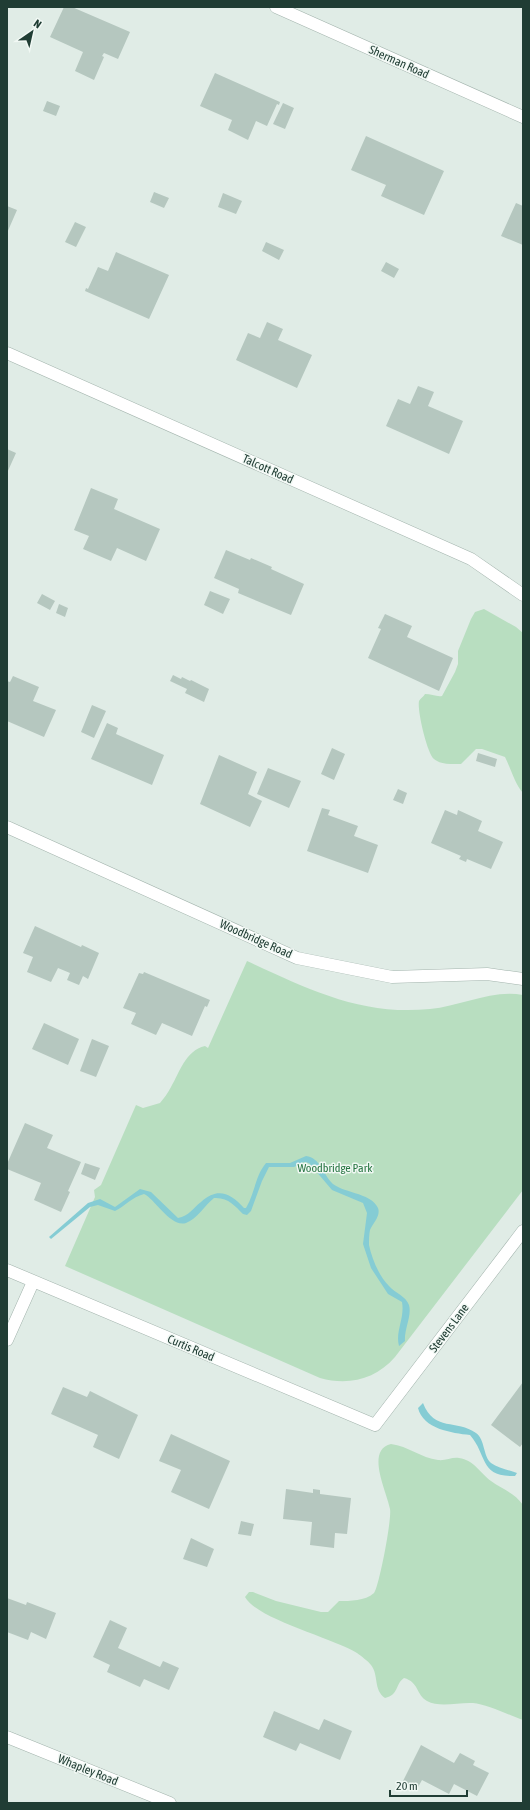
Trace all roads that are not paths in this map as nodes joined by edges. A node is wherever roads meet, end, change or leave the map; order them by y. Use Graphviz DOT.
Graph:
graph roads {
  1 [pos="276,7"];
  2 [pos="523,117"];
  3 [pos="7,353"];
  4 [pos="523,595"];
  5 [pos="7,827"];
  6 [pos="523,979"];
  7 [pos="523,1231"];
  8 [pos="7,1270"];
  9 [pos="33,1282"];
  10 [pos="7,1340"];
  11 [pos="375,1425"];
  12 [pos="7,1737"];
  13 [pos="170,1803"];
  1 -- 2 [label="street, Sherman Road"];
  3 -- 4 [label="street, Talcott Road"];
  5 -- 6 [label="street, Woodbridge Road"];
  7 -- 11 [label="street, Stevens Lane"];
  8 -- 9 [label="street, Curtis Road"];
  9 -- 10 [label="street"];
  9 -- 11 [label="street, Curtis Road"];
  12 -- 13 [label="street, Whapley Road"];
}
